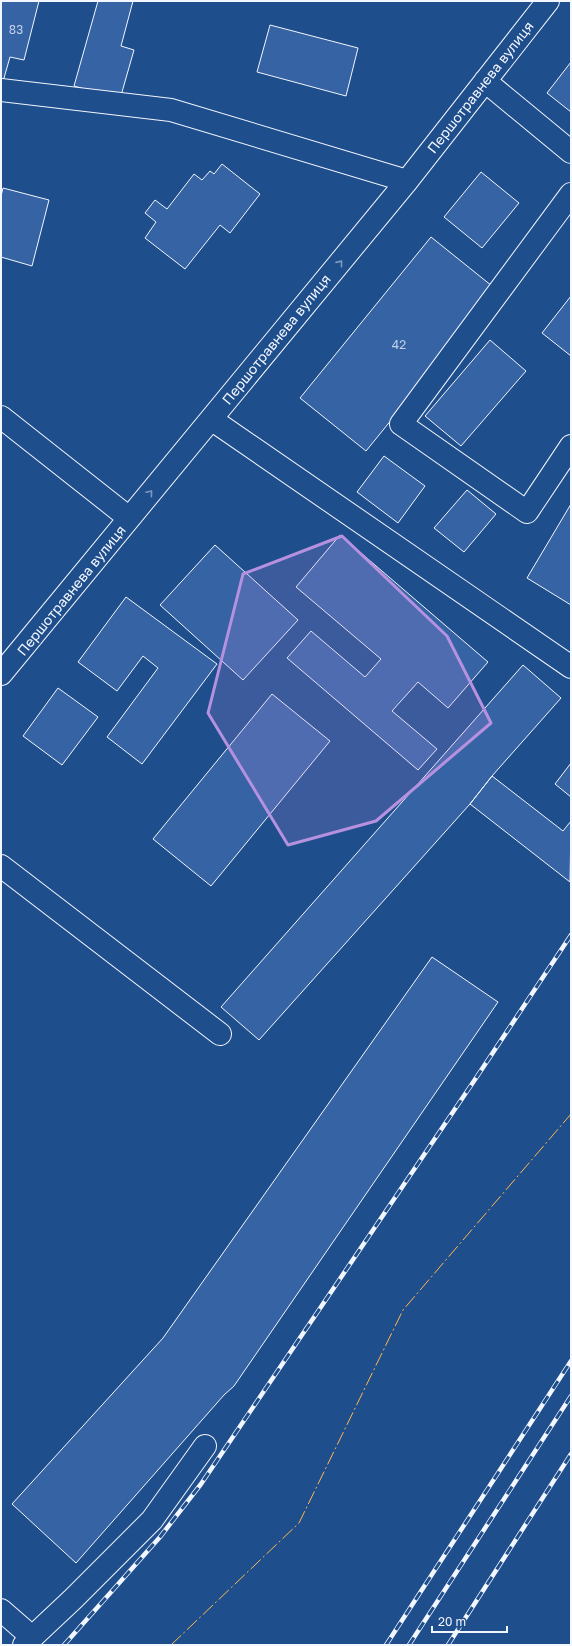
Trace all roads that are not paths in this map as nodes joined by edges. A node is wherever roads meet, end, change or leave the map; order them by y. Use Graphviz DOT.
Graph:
graph roads {
  1 [pos="548,1"];
  2 [pos="485,81"];
  3 [pos="1,90"];
  4 [pos="571,152"];
  5 [pos="407,181"];
  6 [pos="571,194"];
  7 [pos="1,417"];
  8 [pos="211,419"];
  9 [pos="571,446"];
  10 [pos="129,518"];
  11 [pos="571,667"];
  12 [pos="1,674"];
  13 [pos="1,866"];
  14 [pos="220,1034"];
  15 [pos="205,1446"];
  16 [pos="1,1610"];
  17 [pos="28,1641"];
  1 -- 2 [label="street, Першотравнева вулиця"];
  2 -- 4 [label="street"];
  2 -- 5 [label="street, Першотравнева вулиця"];
  3 -- 5 [label="street"];
  8 -- 5 [label="street, Першотравнева вулиця, one-way"];
  6 -- 9 [label="street"];
  7 -- 10 [label="street"];
  10 -- 8 [label="street, Першотравнева вулиця, one-way"];
  8 -- 11 [label="street"];
  10 -- 12 [label="street, Першотравнева вулиця"];
  13 -- 14 [label="street"];
  15 -- 17 [label="street"];
  16 -- 17 [label="street"];
}
